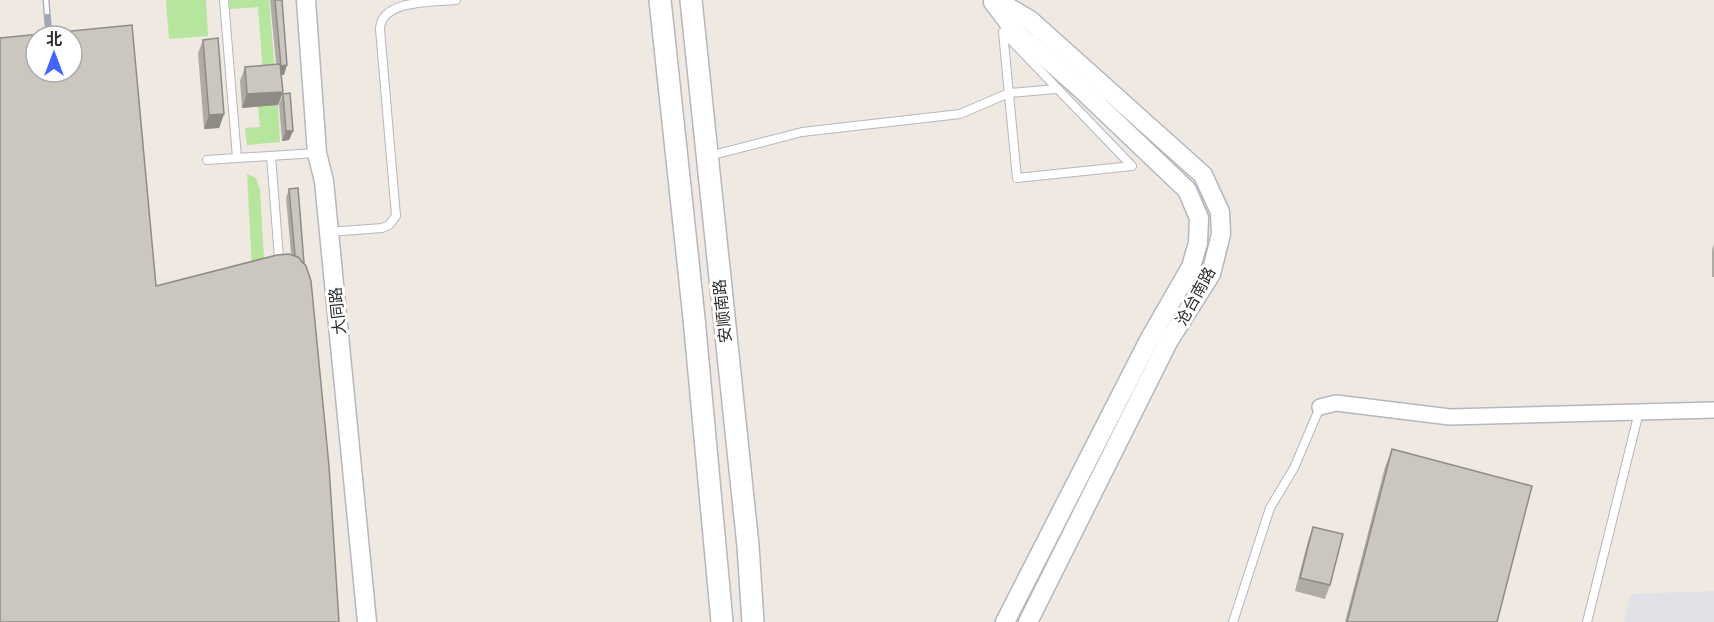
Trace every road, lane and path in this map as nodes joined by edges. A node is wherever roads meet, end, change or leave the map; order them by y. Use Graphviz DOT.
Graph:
graph roads {
  1 [pos="224,0"];
  2 [pos="306,0"];
  3 [pos="456,0"];
  4 [pos="660,0"];
  5 [pos="691,0"];
  6 [pos="994,0"];
  7 [pos="420,2"];
  8 [pos="1056,89"];
  9 [pos="1009,93"];
  10 [pos="317,153"];
  11 [pos="271,156"];
  12 [pos="706,157"];
  13 [pos="237,158"];
  14 [pos="207,160"];
  15 [pos="329,232"];
  16 [pos="279,258"];
  17 [pos="1320,407"];
  18 [pos="1714,410"];
  19 [pos="1639,412"];
  20 [pos="367,622"];
  21 [pos="722,622"];
  22 [pos="753,622"];
  23 [pos="1005,622"];
  24 [pos="1028,622"];
  25 [pos="1233,622"];
  26 [pos="1587,622"];
  1 -- 13 [label="lane"];
  2 -- 10 [label="street, 大同路"];
  3 -- 7 [label="lane"];
  4 -- 21 [label="main road, 安顺南路"];
  5 -- 12 [label="main road, 安顺南路"];
  6 -- 23 [label="street, 沧台南路"];
  6 -- 24 [label="street, 沧台南路"];
  7 -- 15 [label="lane"];
  8 -- 9 [label="lane"];
  8 -- 9 [label="lane"];
  8 -- 9 [label="lane"];
  9 -- 12 [label="lane"];
  10 -- 11 [label="lane"];
  10 -- 15 [label="street, 大同路"];
  11 -- 13 [label="lane"];
  11 -- 16 [label="lane"];
  12 -- 22 [label="main road, 安顺南路"];
  13 -- 14 [label="lane"];
  15 -- 20 [label="street, 大同路"];
  17 -- 19 [label="street"];
  17 -- 25 [label="lane"];
  18 -- 19 [label="street"];
  19 -- 26 [label="lane"];
}
